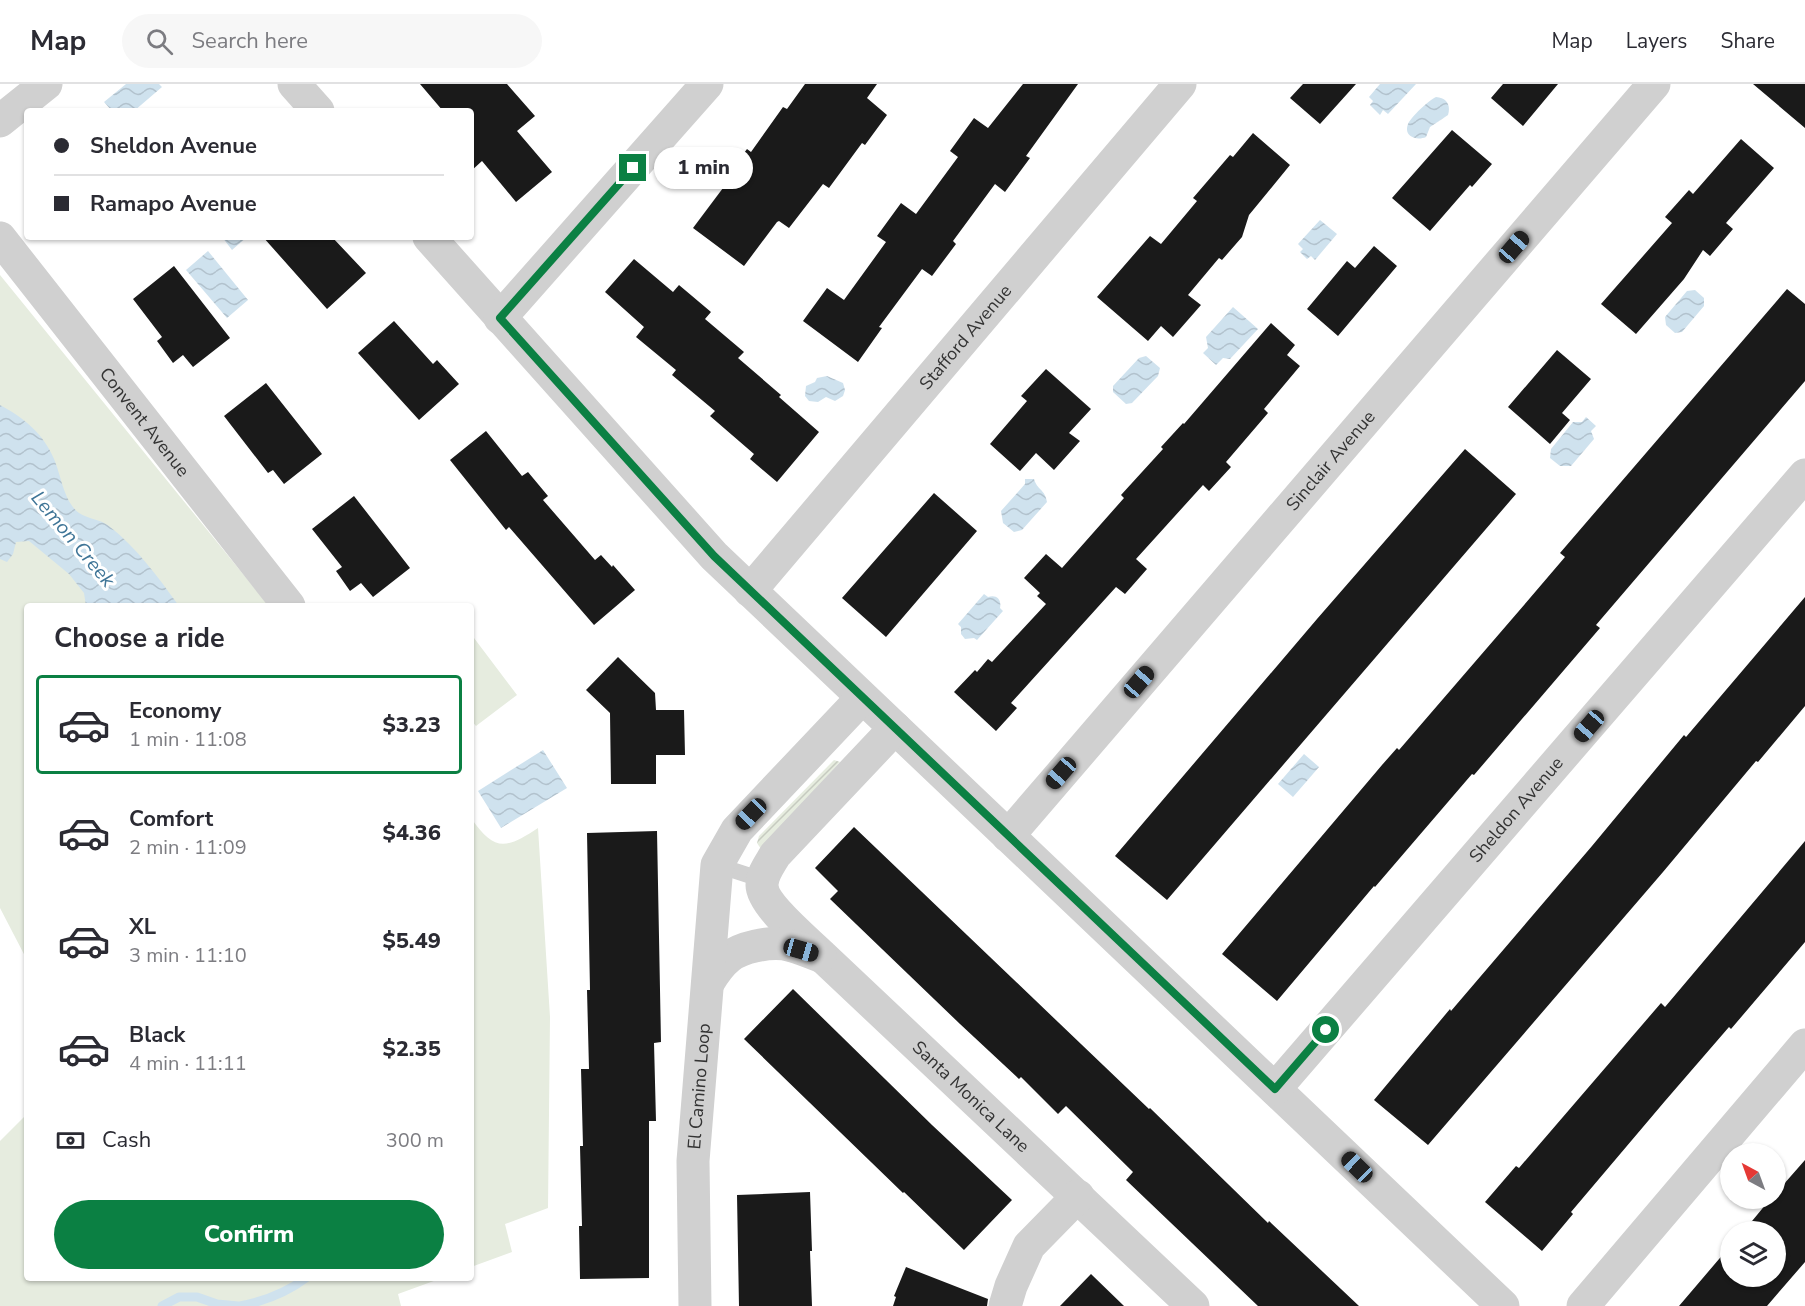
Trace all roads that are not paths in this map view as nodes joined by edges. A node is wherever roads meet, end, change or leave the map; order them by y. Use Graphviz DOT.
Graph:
graph roads {
  1 [pos="46,84"];
  2 [pos="294,84"];
  3 [pos="706,84"];
  4 [pos="1180,84"];
  5 [pos="1654,84"];
  6 [pos="315,108"];
  7 [pos="0,122"];
  8 [pos="0,238"];
  9 [pos="432,240"];
  10 [pos="500,318"];
  11 [pos="1805,475"];
  12 [pos="750,591"];
  13 [pos="288,603"];
  14 [pos="862,698"];
  15 [pos="895,728"];
  16 [pos="1008,836"];
  17 [pos="717,865"];
  18 [pos="763,880"];
  19 [pos="822,956"];
  20 [pos="708,983"];
  21 [pos="1805,1045"];
  22 [pos="1275,1089"];
  23 [pos="1078,1196"];
  24 [pos="694,1306"];
  25 [pos="1005,1306"];
  26 [pos="1194,1306"];
  27 [pos="1503,1306"];
  28 [pos="1583,1306"];
  1 -- 7 [label="street"];
  2 -- 6 [label="street"];
  3 -- 10 [label="street"];
  4 -- 12 [label="street, Stafford Avenue"];
  5 -- 16 [label="street, Sinclair Avenue"];
  8 -- 13 [label="street, Convent Avenue"];
  9 -- 10 [label="street"];
  10 -- 12 [label="street"];
  11 -- 22 [label="street, Sheldon Avenue"];
  12 -- 14 [label="street"];
  14 -- 15 [label="street"];
  14 -- 17 [label="street"];
  15 -- 16 [label="street"];
  15 -- 18 [label="street"];
  16 -- 22 [label="street"];
  17 -- 18 [label="lane"];
  17 -- 20 [label="street, El Camino Loop"];
  18 -- 19 [label="street, Santa Monica Lane"];
  19 -- 20 [label="street"];
  19 -- 23 [label="street, Santa Monica Lane"];
  20 -- 24 [label="street, El Camino Loop"];
  21 -- 28 [label="street"];
  22 -- 27 [label="street"];
  23 -- 25 [label="street"];
  23 -- 26 [label="street, Santa Monica Lane"];
}
